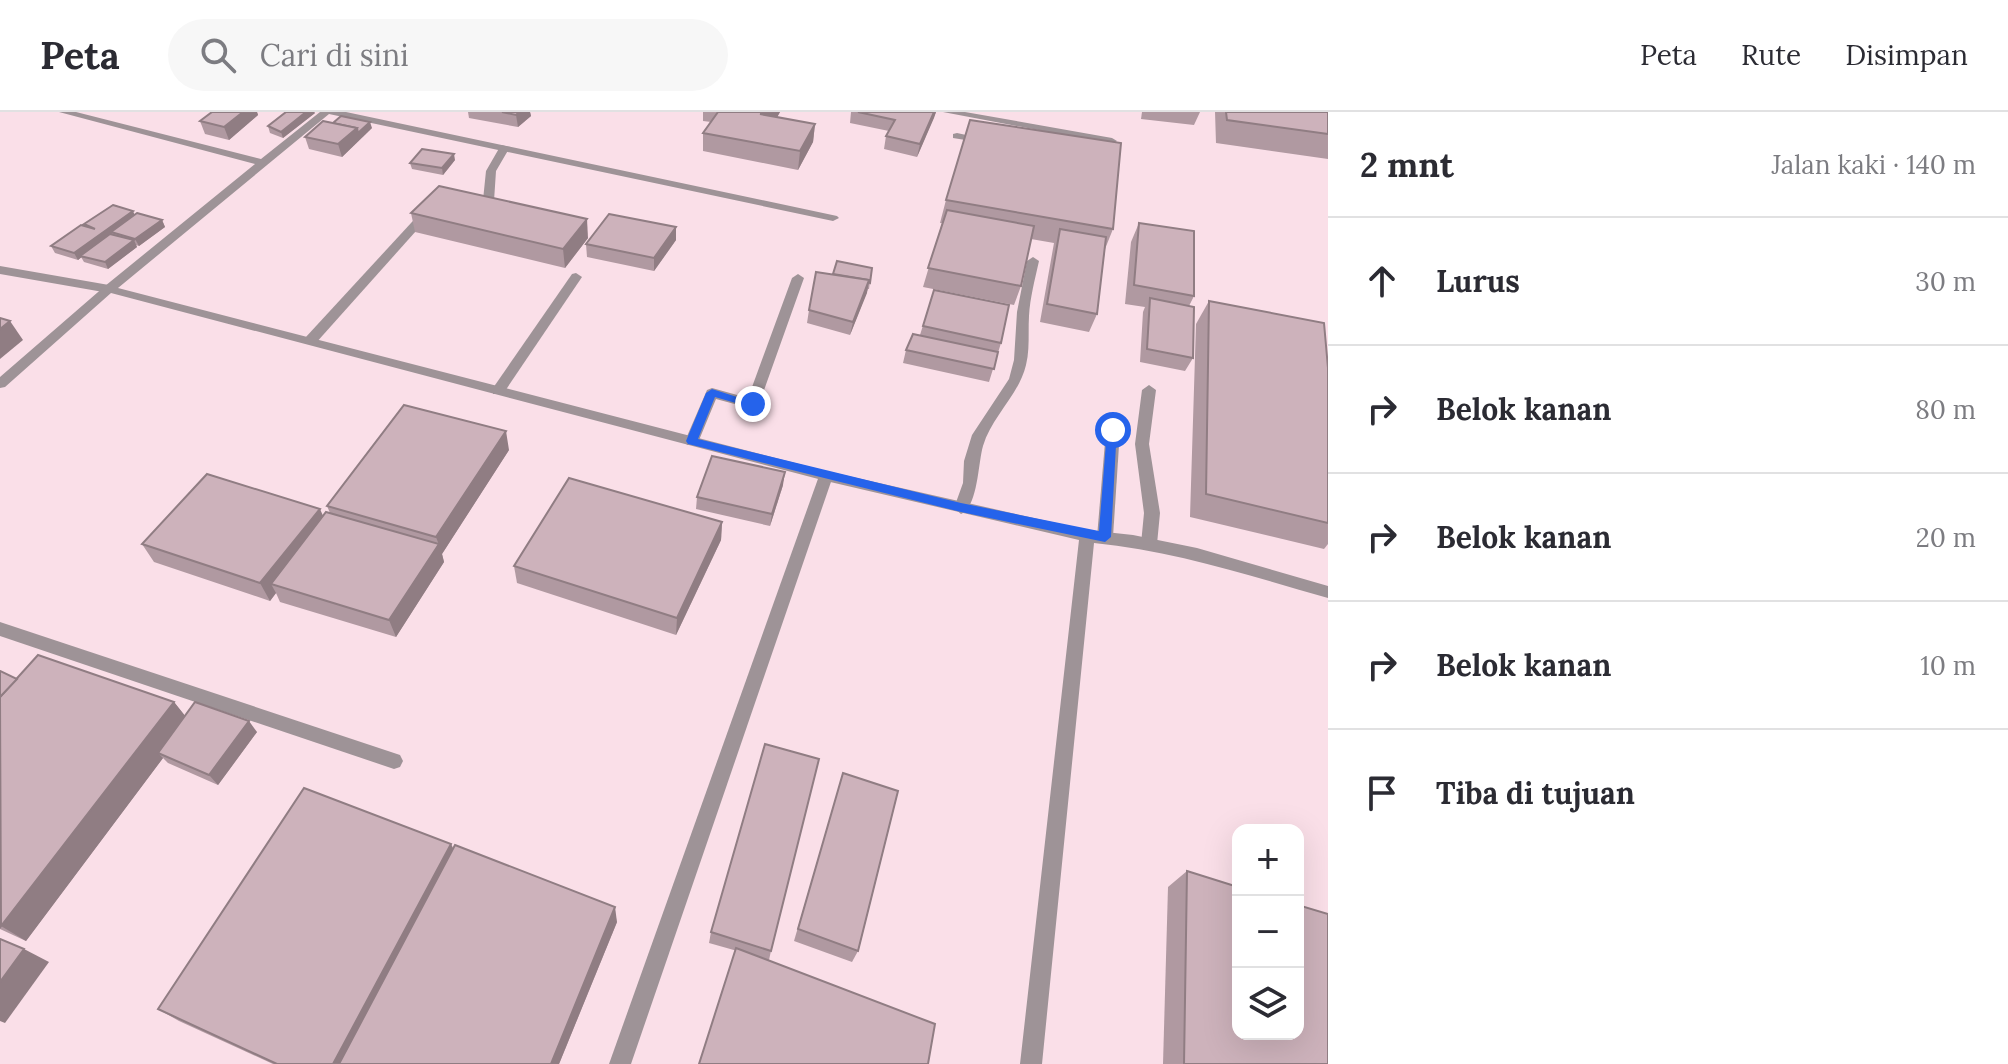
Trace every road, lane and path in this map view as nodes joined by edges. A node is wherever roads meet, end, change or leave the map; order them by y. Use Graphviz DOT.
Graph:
graph roads {
  1 [pos="64,112"];
  2 [pos="329,112"];
  3 [pos="956,113"];
  4 [pos="957,136"];
  5 [pos="1112,141"];
  6 [pos="996,142"];
  7 [pos="505,147"];
  8 [pos="263,163"];
  9 [pos="433,206"];
  10 [pos="479,208"];
  11 [pos="833,218"];
  12 [pos="1033,261"];
  13 [pos="0,270"];
  14 [pos="576,277"];
  15 [pos="798,278"];
  16 [pos="109,289"];
  17 [pos="310,341"];
  18 [pos="0,384"];
  19 [pos="1149,390"];
  20 [pos="498,391"];
  21 [pos="1113,430"];
  22 [pos="692,441"];
  23 [pos="826,476"];
  24 [pos="961,508"];
  25 [pos="1096,536"];
  26 [pos="1149,544"];
  27 [pos="1328,592"];
  28 [pos="0,629"];
  29 [pos="394,761"];
  30 [pos="620,1064"];
  31 [pos="1031,1064"];
  1 -- 8 [label="street"];
  2 -- 7 [label="street"];
  2 -- 8 [label="street"];
  3 -- 5 [label="street"];
  4 -- 6 [label="street"];
  7 -- 10 [label="street"];
  7 -- 11 [label="street"];
  8 -- 16 [label="street"];
  9 -- 17 [label="street"];
  12 -- 24 [label="street"];
  13 -- 16 [label="street"];
  14 -- 20 [label="street"];
  15 -- 22 [label="street"];
  16 -- 17 [label="street"];
  16 -- 18 [label="street"];
  17 -- 20 [label="street"];
  19 -- 26 [label="street"];
  20 -- 22 [label="street"];
  21 -- 25 [label="street"];
  22 -- 23 [label="street"];
  23 -- 24 [label="street"];
  23 -- 30 [label="street"];
  24 -- 25 [label="street"];
  25 -- 26 [label="street"];
  25 -- 31 [label="street"];
  26 -- 27 [label="street"];
  28 -- 29 [label="street"];
}
